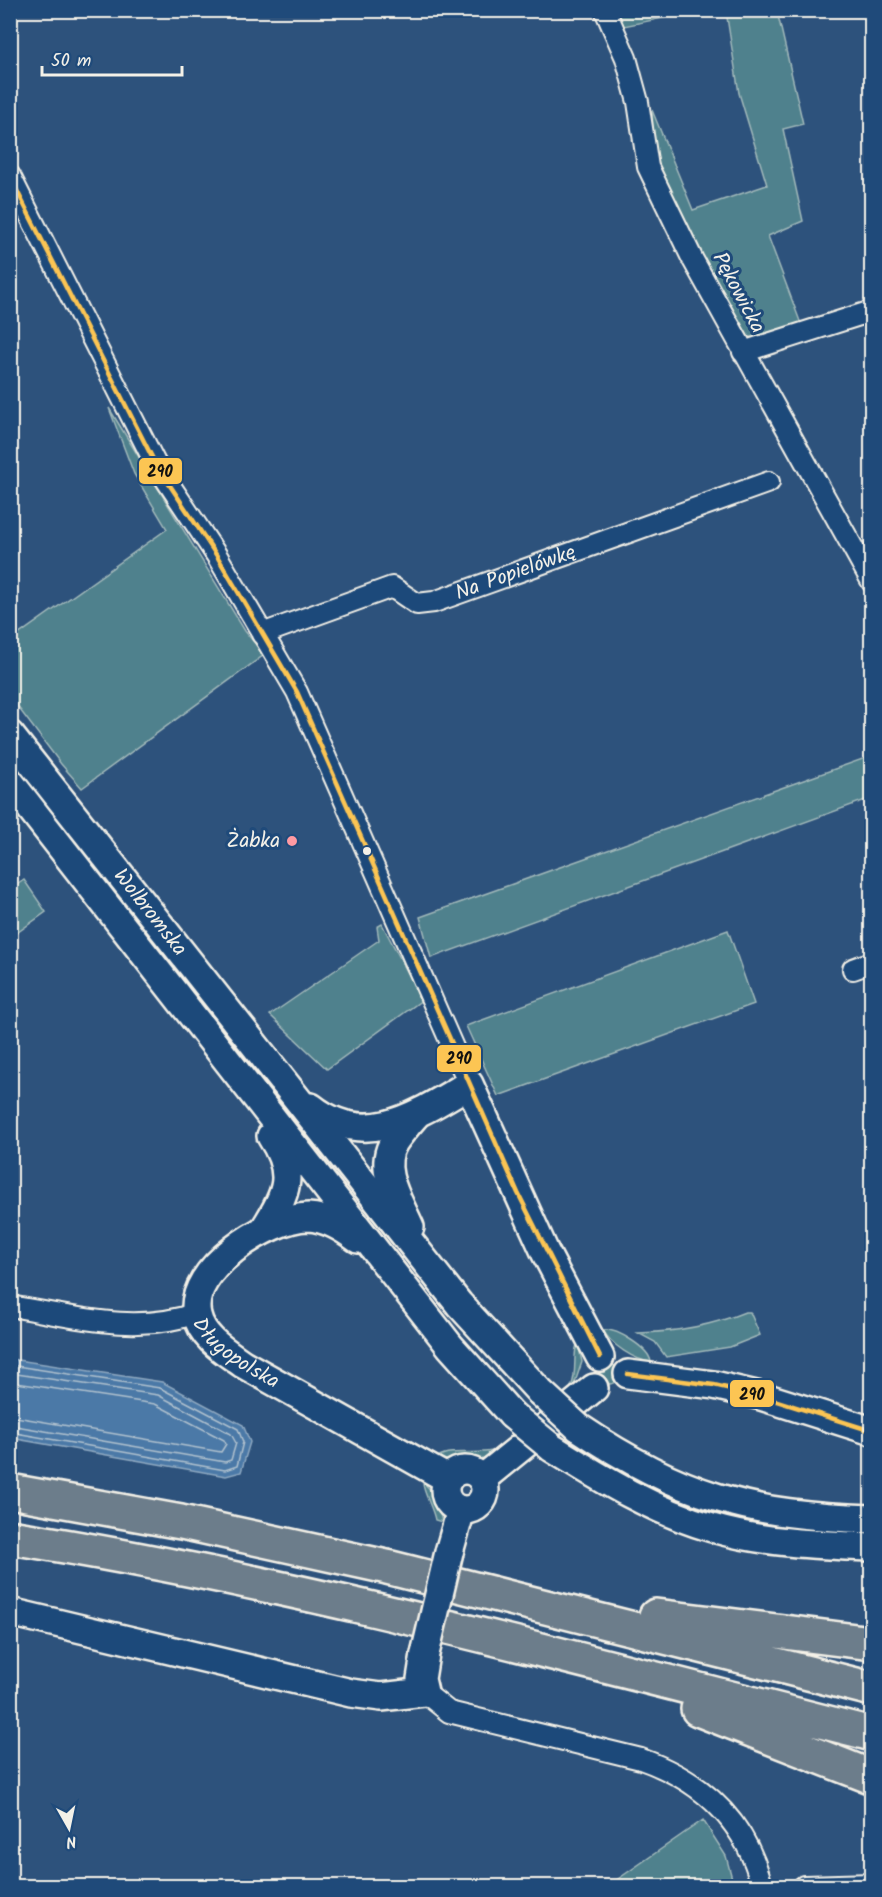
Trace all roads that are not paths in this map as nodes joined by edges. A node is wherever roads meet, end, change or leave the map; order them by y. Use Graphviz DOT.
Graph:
graph roads {
  1 [pos="605,10"];
  2 [pos="10,176"];
  3 [pos="872,311"];
  4 [pos="743,352"];
  5 [pos="770,482"];
  6 [pos="872,582"];
  7 [pos="262,633"];
  8 [pos="10,735"];
  9 [pos="10,782"];
  10 [pos="237,1075"];
  11 [pos="469,1084"];
  12 [pos="291,1092"];
  13 [pos="416,1115"];
  14 [pos="265,1228"];
  15 [pos="374,1250"];
  16 [pos="424,1260"];
  17 [pos="10,1306"];
  18 [pos="196,1313"];
  19 [pos="600,1357"];
  20 [pos="628,1374"];
  21 [pos="594,1388"];
  22 [pos="872,1431"];
  23 [pos="448,1479"];
  24 [pos="482,1479"];
  25 [pos="10,1491"];
  26 [pos="461,1510"];
  27 [pos="872,1519"];
  28 [pos="10,1537"];
  29 [pos="872,1547"];
  30 [pos="492,1593"];
  31 [pos="10,1612"];
  32 [pos="872,1643"];
  33 [pos="589,1663"];
  34 [pos="872,1689"];
  35 [pos="424,1692"];
  36 [pos="872,1734"];
  37 [pos="872,1777"];
  38 [pos="872,1884"];
  39 [pos="762,1887"];
  40 [pos="804,1887"];
  1 -- 4 [label="street, Pękowicka"];
  2 -- 7 [label="street"];
  3 -- 4 [label="street"];
  4 -- 6 [label="street, Pękowicka"];
  5 -- 7 [label="street, Na Popielówkę"];
  7 -- 11 [label="street"];
  8 -- 12 [label="main road, Wolbromska"];
  9 -- 10 [label="main road, Wolbromska"];
  10 -- 14 [label="main road"];
  10 -- 15 [label="main road"];
  11 -- 13 [label="main road"];
  11 -- 19 [label="main road"];
  12 -- 13 [label="main road"];
  12 -- 16 [label="main road"];
  13 -- 16 [label="main road"];
  14 -- 15 [label="main road"];
  14 -- 18 [label="main road"];
  15 -- 29 [label="main road, bridge"];
  16 -- 27 [label="main road, bridge"];
  17 -- 18 [label="street, Długopolska"];
  18 -- 23 [label="main road, Długopolska"];
  19 -- 20 [label="main road"];
  19 -- 21 [label="main road"];
  20 -- 21 [label="main road"];
  20 -- 22 [label="main road"];
  21 -- 24 [label="main road"];
  23 -- 24 [label="main road"];
  23 -- 26 [label="main road"];
  24 -- 26 [label="main road"];
  25 -- 30 [label="highway"];
  26 -- 35 [label="main road, bridge"];
  28 -- 33 [label="highway"];
  30 -- 32 [label="highway"];
  30 -- 34 [label="highway"];
  31 -- 35 [label="main road"];
  33 -- 36 [label="highway"];
  33 -- 37 [label="highway"];
  35 -- 39 [label="street"];
  38 -- 40 [label="street"];
}
